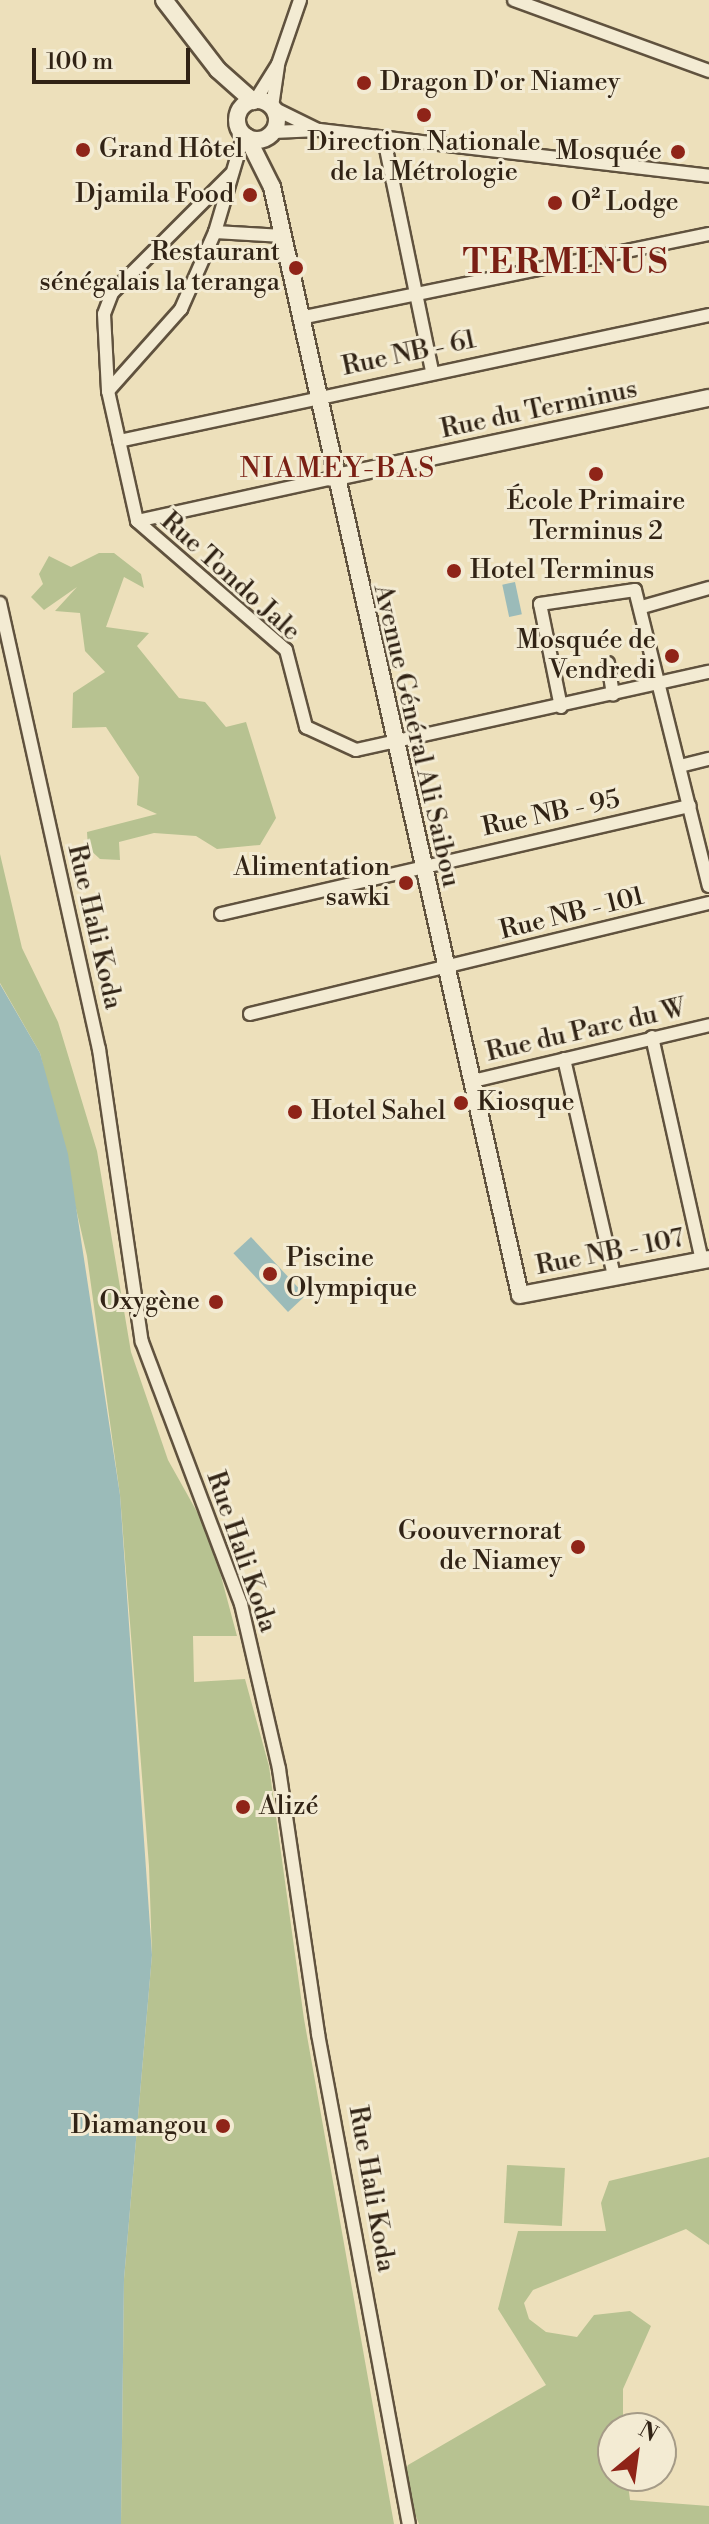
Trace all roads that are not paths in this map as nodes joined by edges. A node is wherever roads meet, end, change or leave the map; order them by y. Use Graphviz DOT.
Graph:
graph roads {
  1 [pos="165,0"];
  2 [pos="300,0"];
  3 [pos="514,0"];
  4 [pos="278,64"];
  5 [pos="218,70"];
  6 [pos="709,71"];
  7 [pos="254,101"];
  8 [pos="272,108"];
  9 [pos="239,112"];
  10 [pos="319,130"];
  11 [pos="272,133"];
  12 [pos="245,136"];
  13 [pos="384,139"];
  14 [pos="231,174"];
  15 [pos="709,176"];
  16 [pos="272,187"];
  17 [pos="215,232"];
  18 [pos="709,234"];
  19 [pos="283,236"];
  20 [pos="417,296"];
  21 [pos="709,315"];
  22 [pos="300,318"];
  23 [pos="432,371"];
  24 [pos="108,391"];
  25 [pos="314,396"];
  26 [pos="709,398"];
  27 [pos="119,441"];
  28 [pos="332,478"];
  29 [pos="137,521"];
  30 [pos="709,588"];
  31 [pos="0,603"];
  32 [pos="642,607"];
  33 [pos="608,663"];
  34 [pos="709,672"];
  35 [pos="660,683"];
  36 [pos="613,695"];
  37 [pos="561,707"];
  38 [pos="392,744"];
  39 [pos="709,759"];
  40 [pos="680,766"];
  41 [pos="690,806"];
  42 [pos="421,865"];
  43 [pos="709,886"];
  44 [pos="709,903"];
  45 [pos="221,914"];
  46 [pos="445,967"];
  47 [pos="250,1014"];
  48 [pos="709,1025"];
  49 [pos="652,1037"];
  50 [pos="564,1059"];
  51 [pos="473,1081"];
  52 [pos="706,1260"];
  53 [pos="614,1276"];
  54 [pos="520,1295"];
  55 [pos="409,2524"];
  1 -- 5 [label="street"];
  2 -- 4 [label="street"];
  3 -- 6 [label="street"];
  4 -- 7 [label="street"];
  4 -- 8 [label="street"];
  5 -- 7 [label="street"];
  5 -- 9 [label="street, Avenue Général Ali Saibou"];
  7 -- 8 [label="street"];
  7 -- 9 [label="street"];
  8 -- 10 [label="street"];
  8 -- 11 [label="street, Avenue Général Ali Saibou"];
  9 -- 12 [label="street, Avenue Général Ali Saibou"];
  10 -- 11 [label="street"];
  10 -- 13 [label="street"];
  11 -- 12 [label="street"];
  11 -- 16 [label="street, Avenue Général Ali Saibou"];
  12 -- 14 [label="street, Rue Tondo Jale"];
  12 -- 16 [label="street, Avenue Général Ali Saibou"];
  13 -- 15 [label="street"];
  13 -- 20 [label="street"];
  14 -- 17 [label="street"];
  14 -- 24 [label="street, Rue Tondo Jale"];
  16 -- 19 [label="street, Avenue Général Ali Saibou"];
  17 -- 19 [label="street"];
  17 -- 24 [label="street"];
  18 -- 20 [label="street"];
  19 -- 22 [label="street, Avenue Général Ali Saibou"];
  20 -- 22 [label="street"];
  20 -- 23 [label="street"];
  21 -- 23 [label="street, Rue NB - 61"];
  22 -- 25 [label="street, Avenue Général Ali Saibou"];
  23 -- 25 [label="street, Rue NB - 61"];
  24 -- 27 [label="street, Rue Tondo Jale"];
  25 -- 27 [label="street, Rue NB - 61"];
  25 -- 28 [label="street, Avenue Général Ali Saibou"];
  26 -- 28 [label="street, Rue du Terminus"];
  27 -- 29 [label="street, Rue Tondo Jale"];
  28 -- 29 [label="street"];
  28 -- 38 [label="street, Avenue Général Ali Saibou"];
  29 -- 38 [label="street, Rue Tondo Jale"];
  30 -- 32 [label="street"];
  31 -- 55 [label="street, Rue Hali Koda"];
  32 -- 35 [label="street"];
  32 -- 37 [label="street"];
  33 -- 36 [label="street"];
  34 -- 35 [label="street, Rue Tondo Jale"];
  35 -- 36 [label="street, Rue Tondo Jale"];
  35 -- 40 [label="street"];
  36 -- 37 [label="street, Rue Tondo Jale"];
  37 -- 38 [label="street, Rue Tondo Jale"];
  38 -- 42 [label="street, Avenue Général Ali Saibou"];
  39 -- 40 [label="street"];
  40 -- 41 [label="street"];
  41 -- 42 [label="street, Rue NB - 95"];
  41 -- 43 [label="street"];
  42 -- 45 [label="street, Rue NB - 95"];
  42 -- 46 [label="street, Avenue Général Ali Saibou"];
  44 -- 46 [label="street, Rue NB - 101"];
  46 -- 47 [label="street, Rue NB - 101"];
  46 -- 51 [label="street, Avenue Général Ali Saibou"];
  48 -- 49 [label="street, Rue du Parc du W"];
  49 -- 50 [label="street, Rue du Parc du W"];
  49 -- 52 [label="street"];
  50 -- 51 [label="street, Rue du Parc du W"];
  50 -- 53 [label="street"];
  51 -- 54 [label="street, Avenue Général Ali Saibou"];
  52 -- 53 [label="street, Rue NB - 107"];
  53 -- 54 [label="street, Rue NB - 107"];
}
